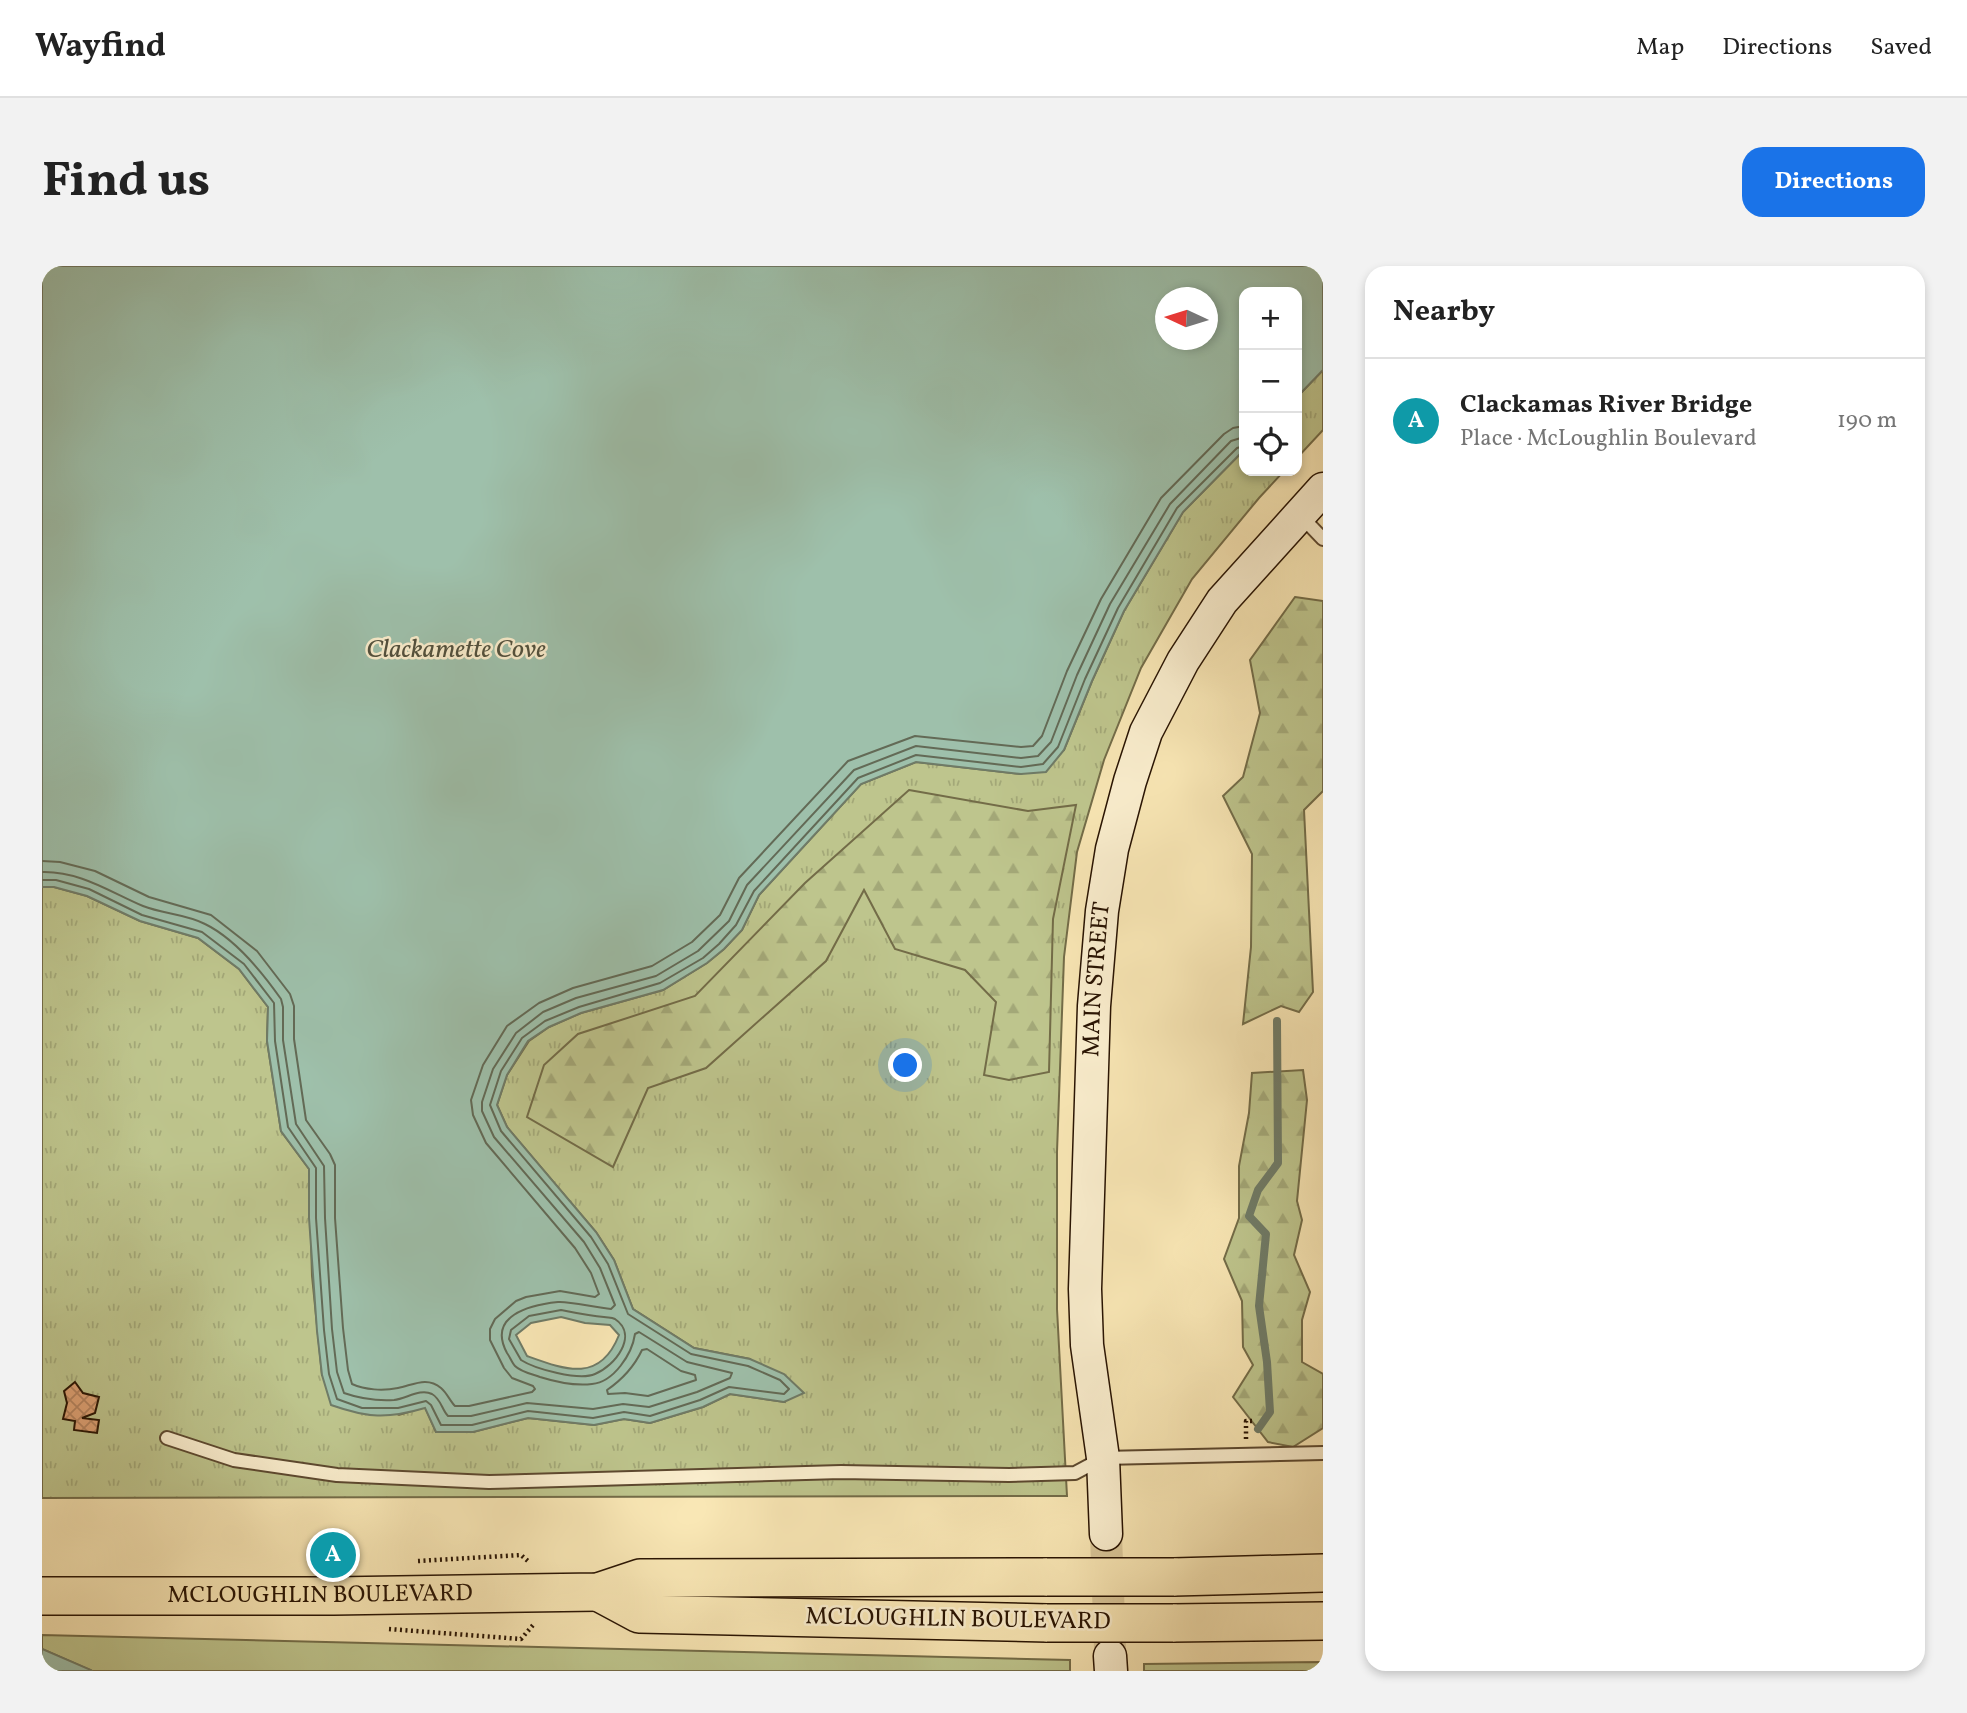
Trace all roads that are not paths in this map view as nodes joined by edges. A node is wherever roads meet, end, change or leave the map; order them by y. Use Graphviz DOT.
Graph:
graph roads {
  1 [pos="1323,489"];
  2 [pos="1300,514"];
  3 [pos="1323,539"];
  4 [pos="167,1438"];
  5 [pos="1323,1453"];
  6 [pos="1103,1458"];
  7 [pos="1106,1534"];
  8 [pos="1323,1573"];
  9 [pos="598,1592"];
  10 [pos="42,1596"];
  11 [pos="1323,1621"];
  1 -- 2 [label="street, MAIN STREET"];
  2 -- 3 [label="lane"];
  2 -- 6 [label="street, MAIN STREET"];
  4 -- 6 [label="lane"];
  5 -- 6 [label="lane"];
  6 -- 7 [label="street, MAIN STREET"];
  8 -- 9 [label="main road, MCLOUGHLIN BOULEVARD, bridge"];
  9 -- 10 [label="main road, MCLOUGHLIN BOULEVARD"];
  9 -- 11 [label="main road, MCLOUGHLIN BOULEVARD, bridge"];
}
